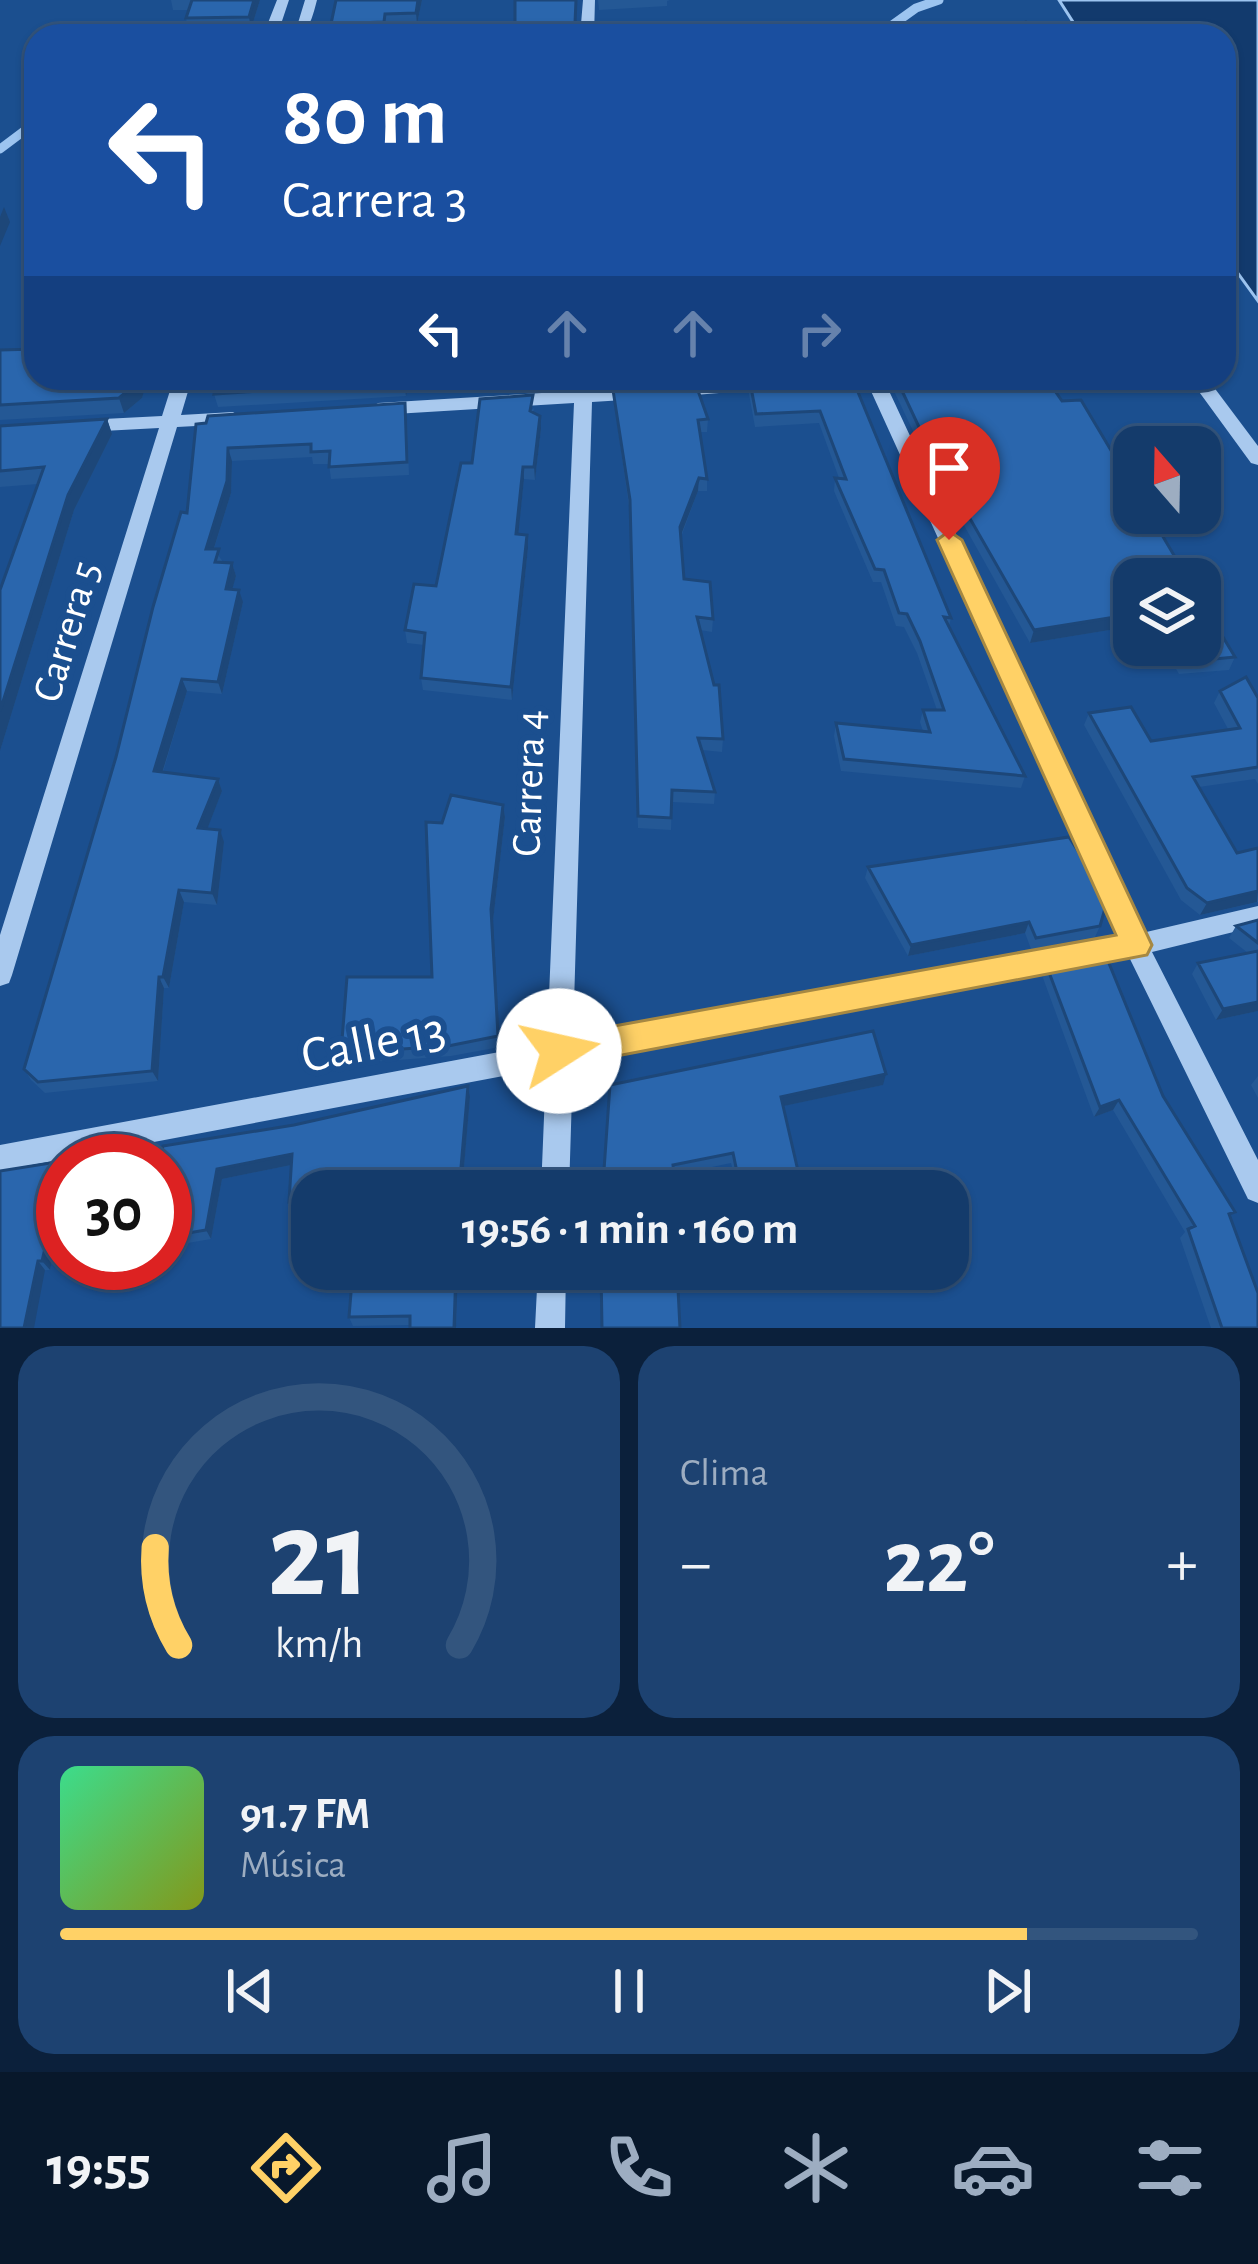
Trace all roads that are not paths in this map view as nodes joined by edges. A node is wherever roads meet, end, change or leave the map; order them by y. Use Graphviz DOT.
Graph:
graph roads {
  1 [pos="180,390"];
  2 [pos="554,390"];
  3 [pos="583,390"];
  4 [pos="880,390"];
  5 [pos="1207,390"];
  6 [pos="354,411"];
  7 [pos="262,416"];
  8 [pos="170,422"];
  9 [pos="64,427"];
  10 [pos="1258,459"];
  11 [pos="1258,916"];
  12 [pos="1136,945"];
  13 [pos="0,975"];
  14 [pos="559,1051"];
  15 [pos="0,1158"];
  16 [pos="556,1170"];
  17 [pos="1258,1189"];
  18 [pos="551,1290"];
  19 [pos="550,1328"];
  1 -- 8 [label="street, Carrera 5"];
  2 -- 6 [label="street"];
  3 -- 14 [label="street, Carrera 4"];
  4 -- 12 [label="street"];
  5 -- 10 [label="street"];
  7 -- 8 [label="street"];
  8 -- 9 [label="street"];
  8 -- 13 [label="street, Carrera 5"];
  11 -- 12 [label="street, Calle 13"];
  12 -- 14 [label="street, Calle 13"];
  12 -- 17 [label="street"];
  14 -- 15 [label="street, Calle 13"];
  14 -- 16 [label="street, Carrera 4"];
  18 -- 19 [label="street"];
}
